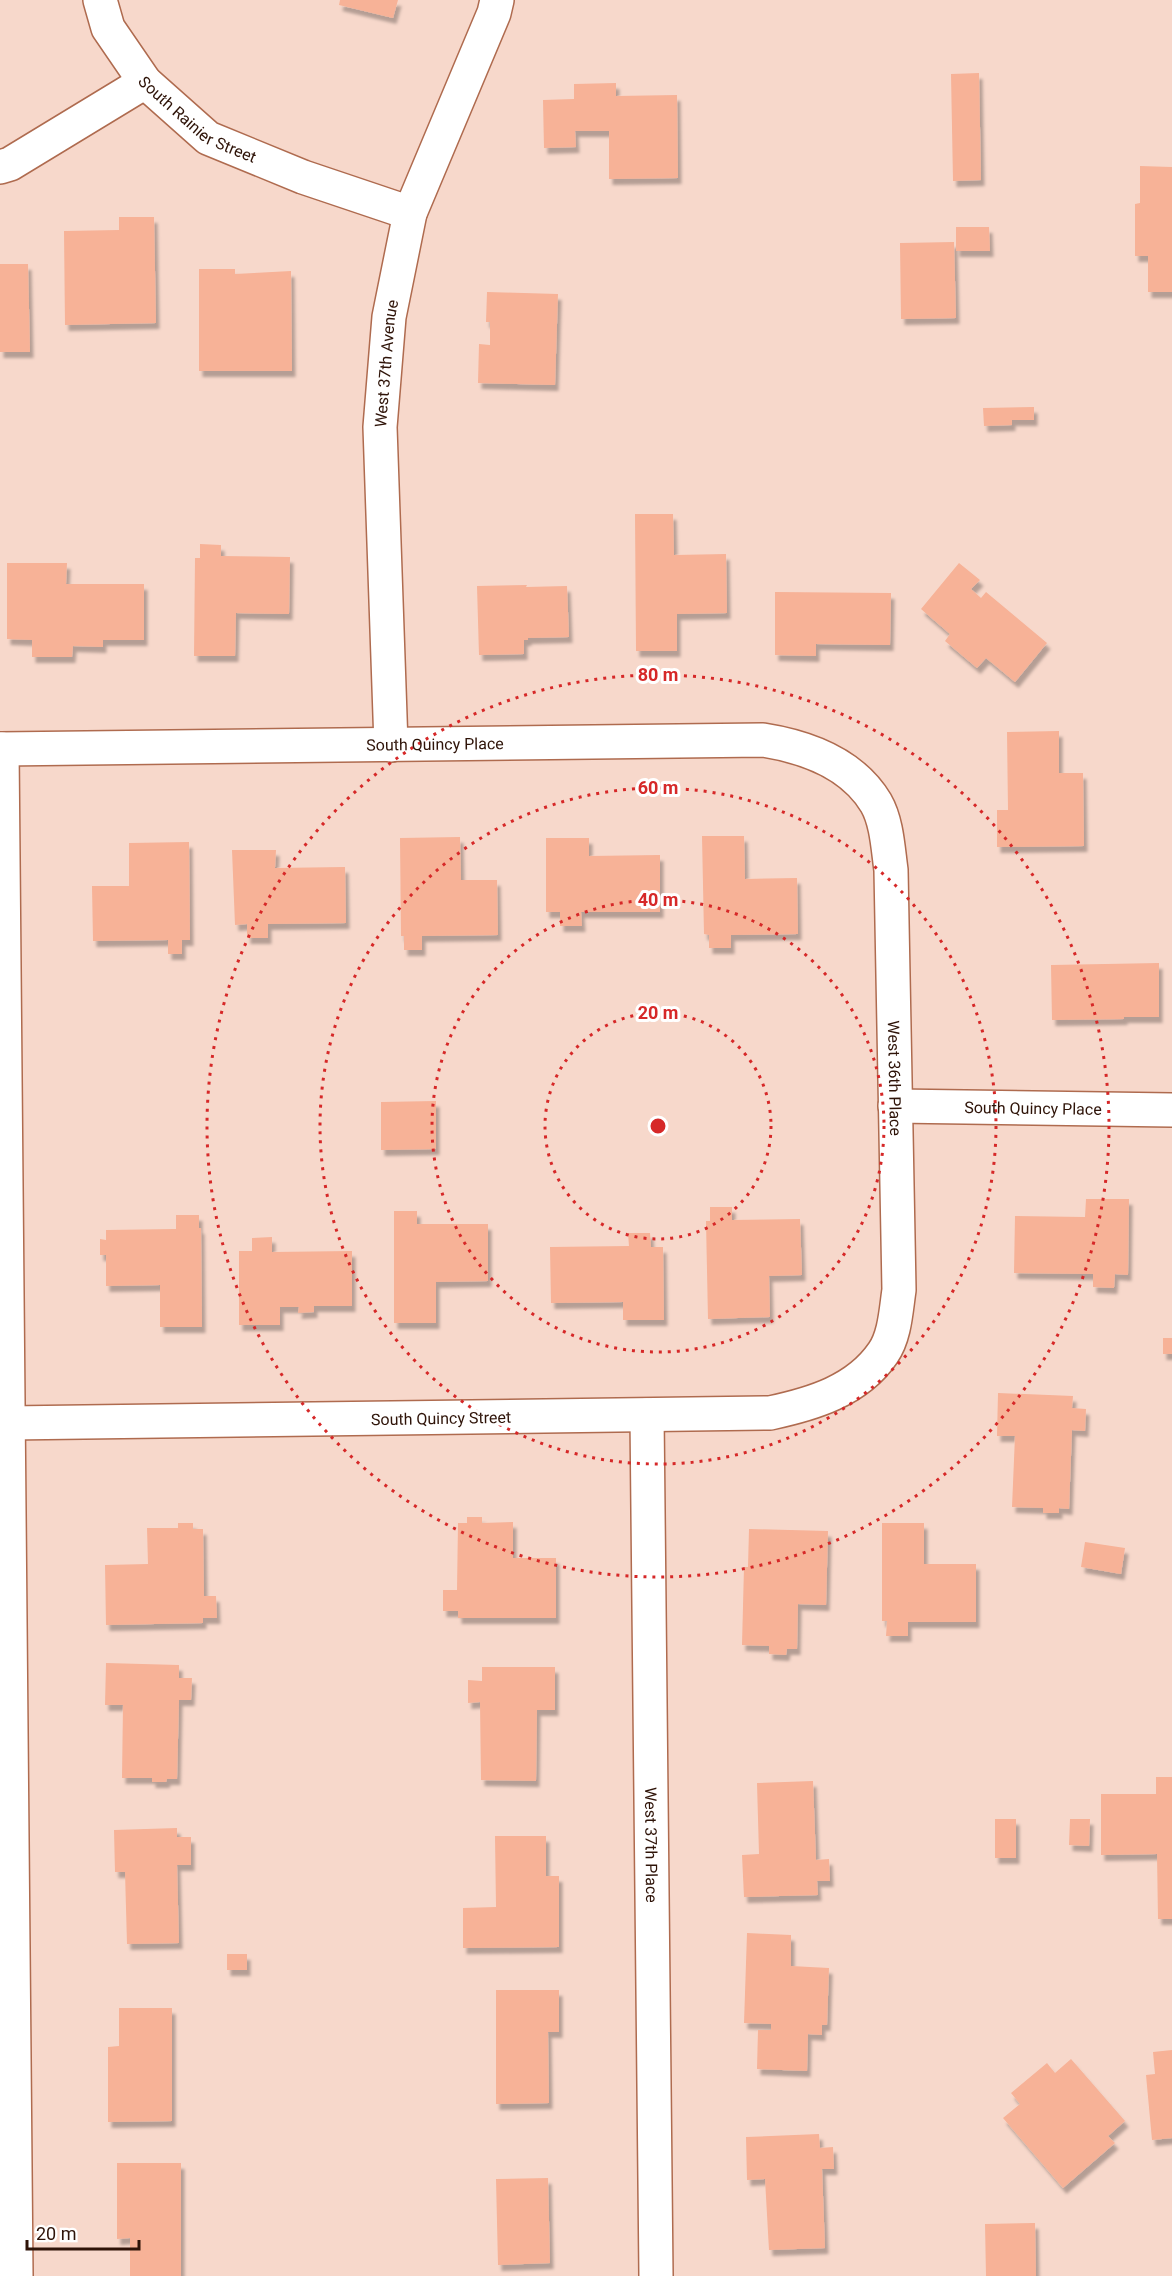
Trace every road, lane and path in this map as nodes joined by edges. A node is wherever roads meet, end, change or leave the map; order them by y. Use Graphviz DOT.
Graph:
graph roads {
  1 [pos="100,0"];
  2 [pos="497,0"];
  3 [pos="145,82"];
  4 [pos="0,167"];
  5 [pos="410,213"];
  6 [pos="391,745"];
  7 [pos="1,749"];
  8 [pos="860,782"];
  9 [pos="895,1106"];
  10 [pos="1172,1110"];
  11 [pos="864,1373"];
  12 [pos="647,1415"];
  13 [pos="8,1423"];
  14 [pos="16,2276"];
  15 [pos="656,2276"];
  1 -- 3 [label="street"];
  2 -- 5 [label="street, West 37th Avenue"];
  3 -- 4 [label="street, South Rainier Street"];
  3 -- 5 [label="street, South Rainier Street"];
  5 -- 6 [label="street, West 37th Avenue"];
  6 -- 7 [label="street, South Quincy Place"];
  6 -- 8 [label="street, South Quincy Place"];
  7 -- 13 [label="street"];
  8 -- 9 [label="street, West 36th Place"];
  9 -- 10 [label="street, South Quincy Place"];
  9 -- 11 [label="street, West 36th Place"];
  11 -- 12 [label="street, South Quincy Street"];
  12 -- 13 [label="street, South Quincy Street"];
  12 -- 15 [label="street, West 37th Place"];
  13 -- 14 [label="street"];
}
